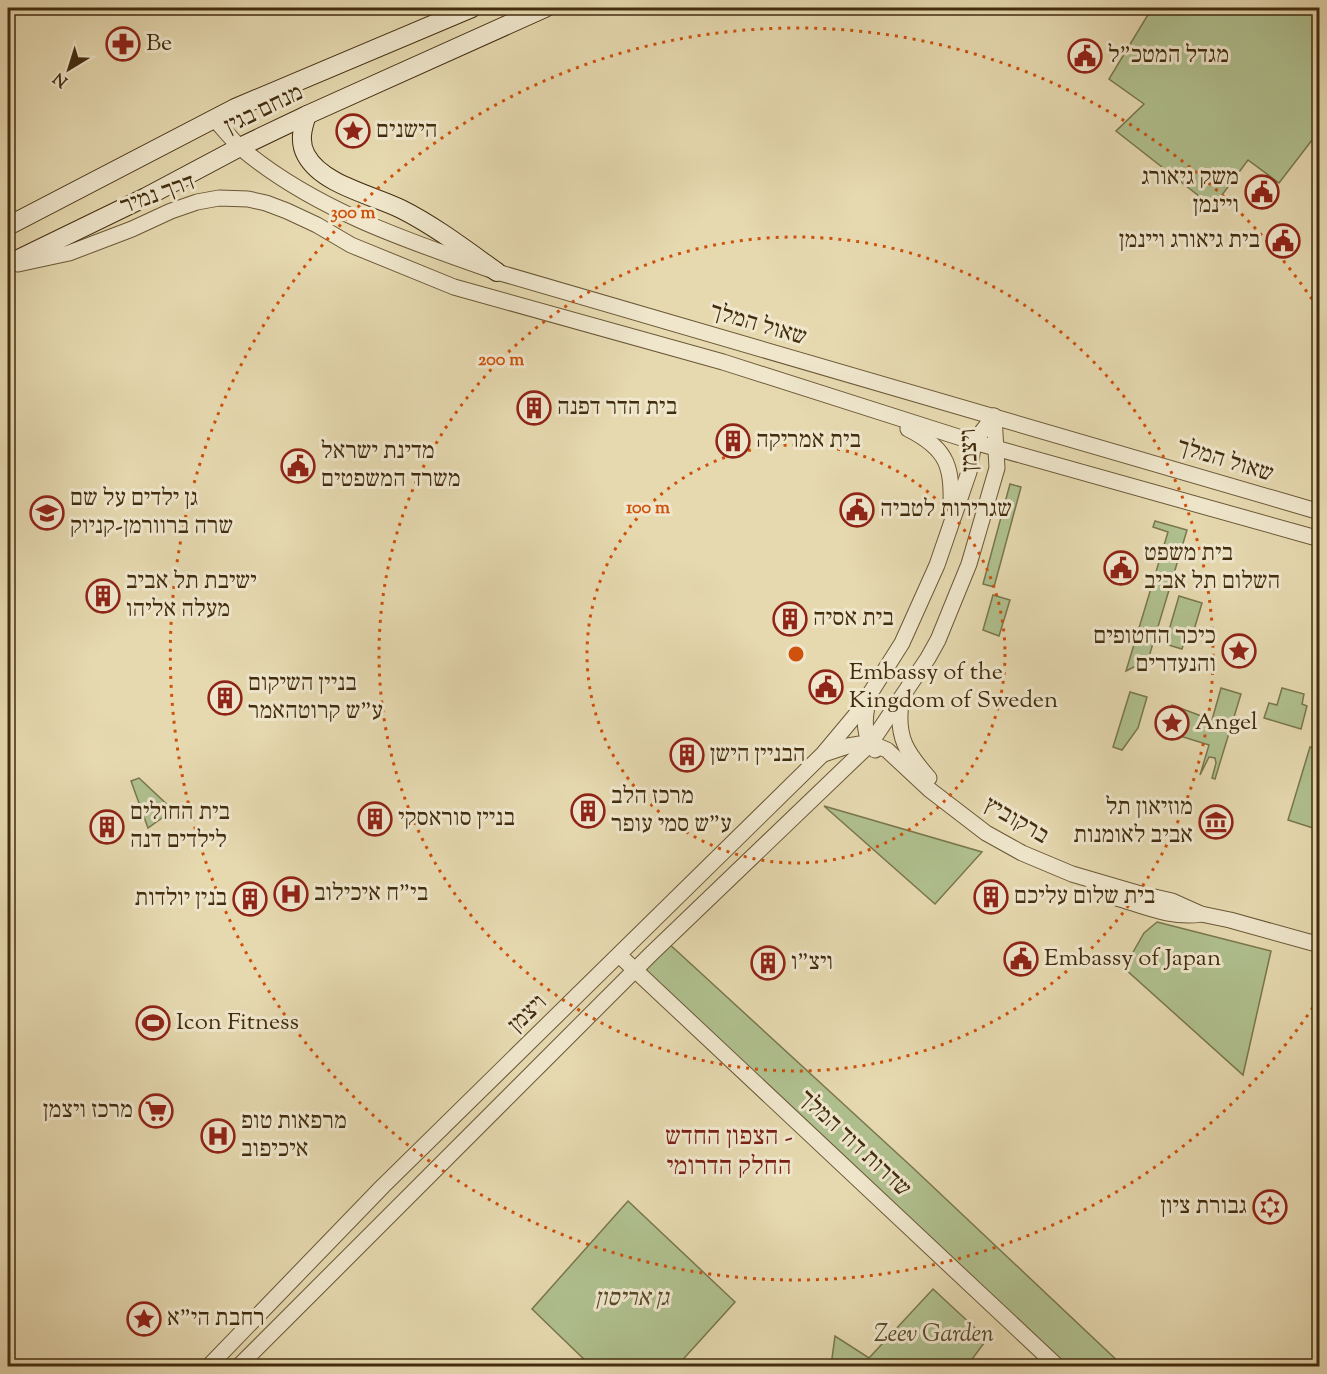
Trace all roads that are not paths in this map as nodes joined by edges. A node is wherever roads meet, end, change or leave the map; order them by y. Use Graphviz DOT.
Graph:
graph roads {
  1 [pos="472,8"];
  2 [pos="545,8"];
  3 [pos="307,115"];
  4 [pos="214,118"];
  5 [pos="240,147"];
  6 [pos="8,226"];
  7 [pos="8,265"];
  8 [pos="497,272"];
  9 [pos="454,287"];
  10 [pos="862,406"];
  11 [pos="994,416"];
  12 [pos="974,442"];
  13 [pos="995,446"];
  14 [pos="1320,512"];
  15 [pos="951,522"];
  16 [pos="1320,540"];
  17 [pos="873,688"];
  18 [pos="902,699"];
  19 [pos="870,744"];
  20 [pos="823,754"];
  21 [pos="982,831"];
  22 [pos="1161,898"];
  23 [pos="1142,906"];
  24 [pos="1201,914"];
  25 [pos="1130,916"];
  26 [pos="1320,945"];
  27 [pos="619,955"];
  28 [pos="636,970"];
  29 [pos="209,1366"];
  30 [pos="239,1366"];
  31 [pos="1057,1366"];
  1 -- 4 [label="main road, מנחם בגין"];
  2 -- 3 [label="main road, מנחם בגין"];
  3 -- 5 [label="main road, מנחם בגין"];
  3 -- 8 [label="main road"];
  4 -- 5 [label="street, שאול המלך"];
  4 -- 6 [label="main road, מנחם בגין"];
  5 -- 7 [label="main road, מנחם בגין"];
  5 -- 8 [label="street, שאול המלך"];
  7 -- 9 [label="street, דרך נמיר"];
  8 -- 11 [label="street, שאול המלך"];
  9 -- 10 [label="street, שאול המלך"];
  10 -- 12 [label="street, שאול המלך"];
  10 -- 15 [label="street"];
  11 -- 12 [label="street, ויצמן"];
  11 -- 13 [label="street, ויצמן"];
  11 -- 14 [label="street, שאול המלך"];
  12 -- 13 [label="street, שאול המלך"];
  12 -- 15 [label="street, ויצמן"];
  13 -- 16 [label="street, שאול המלך"];
  13 -- 18 [label="street, ויצמן"];
  15 -- 17 [label="street, ויצמן"];
  17 -- 19 [label="street, ויצמן"];
  17 -- 20 [label="street, ויצמן"];
  18 -- 19 [label="street, ויצמן"];
  18 -- 21 [label="street"];
  19 -- 20 [label="street"];
  19 -- 21 [label="street, ברקוביץ"];
  19 -- 23 [label="street, ברקוביץ"];
  19 -- 28 [label="street, ויצמן"];
  20 -- 27 [label="street, ויצמן"];
  21 -- 22 [label="street, ברקוביץ"];
  22 -- 23 [label="street"];
  22 -- 24 [label="street, ברקוביץ"];
  23 -- 24 [label="street, ברקוביץ"];
  23 -- 25 [label="street"];
  24 -- 26 [label="street, ברקוביץ"];
  27 -- 28 [label="street, שדרות דוד המלך"];
  27 -- 29 [label="street, ויצמן"];
  28 -- 30 [label="street, ויצמן"];
  28 -- 31 [label="street, שדרות דוד המלך"];
}
